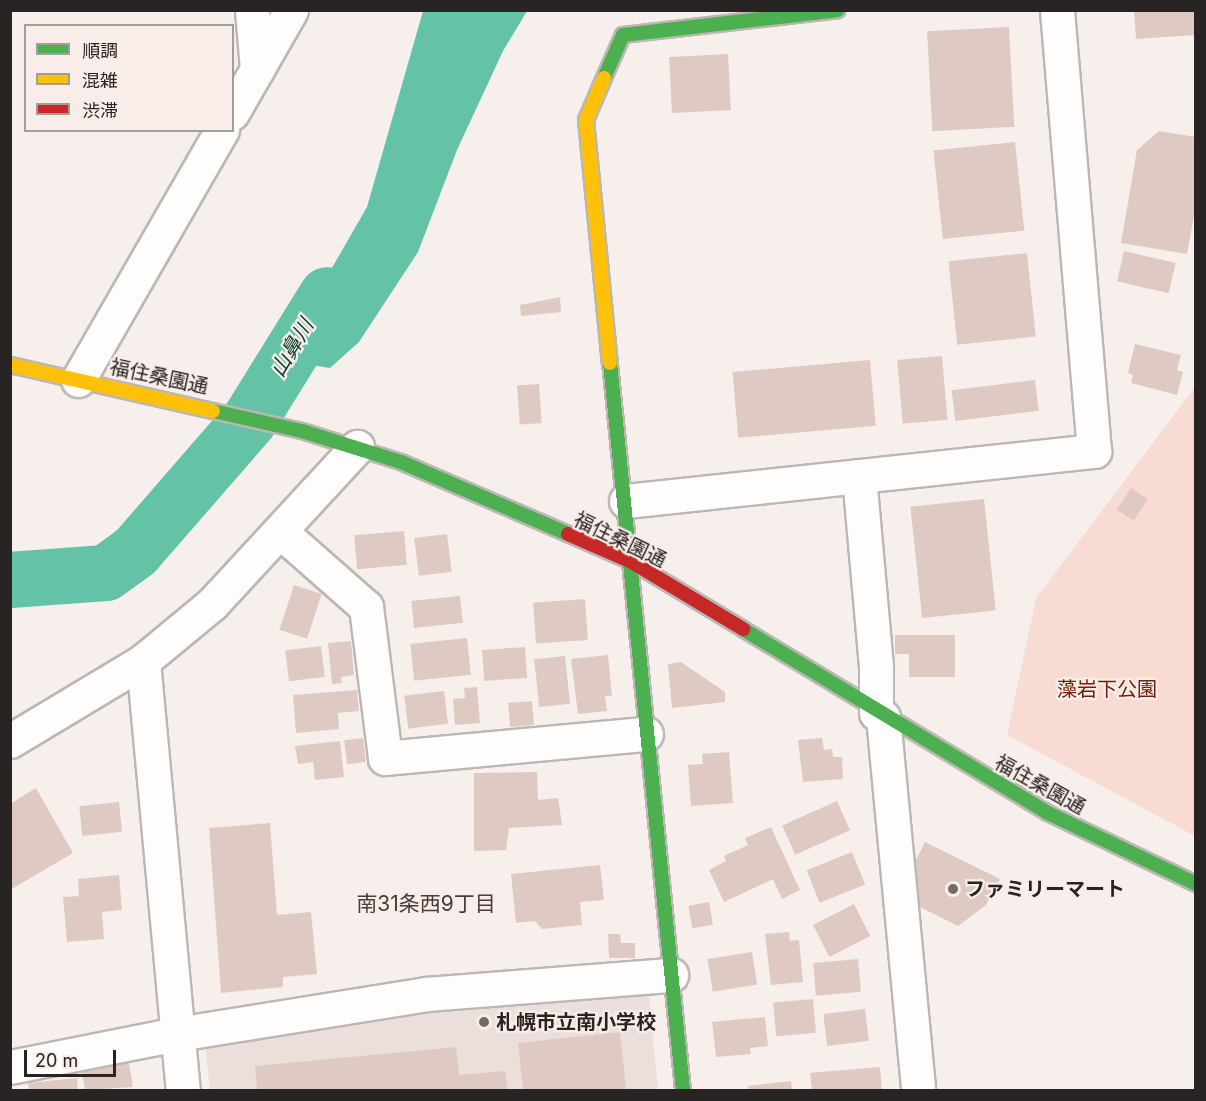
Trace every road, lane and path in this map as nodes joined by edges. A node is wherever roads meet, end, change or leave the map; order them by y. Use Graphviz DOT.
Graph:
graph roads {
  1 [pos="252,10"];
  2 [pos="291,10"];
  3 [pos="838,10"];
  4 [pos="1057,10"];
  5 [pos="257,70"];
  6 [pos="234,110"];
  7 [pos="221,132"];
  8 [pos="10,365"];
  9 [pos="78,380"];
  10 [pos="357,447"];
  11 [pos="859,476"];
  12 [pos="626,501"];
  13 [pos="282,533"];
  14 [pos="632,562"];
  15 [pos="143,661"];
  16 [pos="880,715"];
  17 [pos="646,734"];
  18 [pos="10,741"];
  19 [pos="1196,884"];
  20 [pos="671,975"];
  21 [pos="177,1034"];
  22 [pos="10,1067"];
  23 [pos="183,1090"];
  24 [pos="683,1090"];
  25 [pos="918,1090"];
  1 -- 5 [label="street"];
  2 -- 5 [label="street"];
  3 -- 12 [label="street"];
  4 -- 11 [label="street"];
  5 -- 6 [label="street"];
  7 -- 9 [label="street"];
  8 -- 9 [label="street, 福住桑園通"];
  9 -- 10 [label="street, 福住桑園通"];
  10 -- 13 [label="street"];
  10 -- 14 [label="street, 福住桑園通"];
  11 -- 12 [label="street"];
  11 -- 16 [label="street"];
  12 -- 14 [label="street"];
  13 -- 15 [label="street"];
  13 -- 17 [label="street"];
  14 -- 16 [label="street, 福住桑園通"];
  14 -- 17 [label="street"];
  15 -- 18 [label="street"];
  15 -- 21 [label="street"];
  16 -- 19 [label="street, 福住桑園通"];
  16 -- 25 [label="street"];
  17 -- 20 [label="street"];
  20 -- 21 [label="street"];
  20 -- 24 [label="street"];
  21 -- 22 [label="street"];
  21 -- 23 [label="street"];
}
